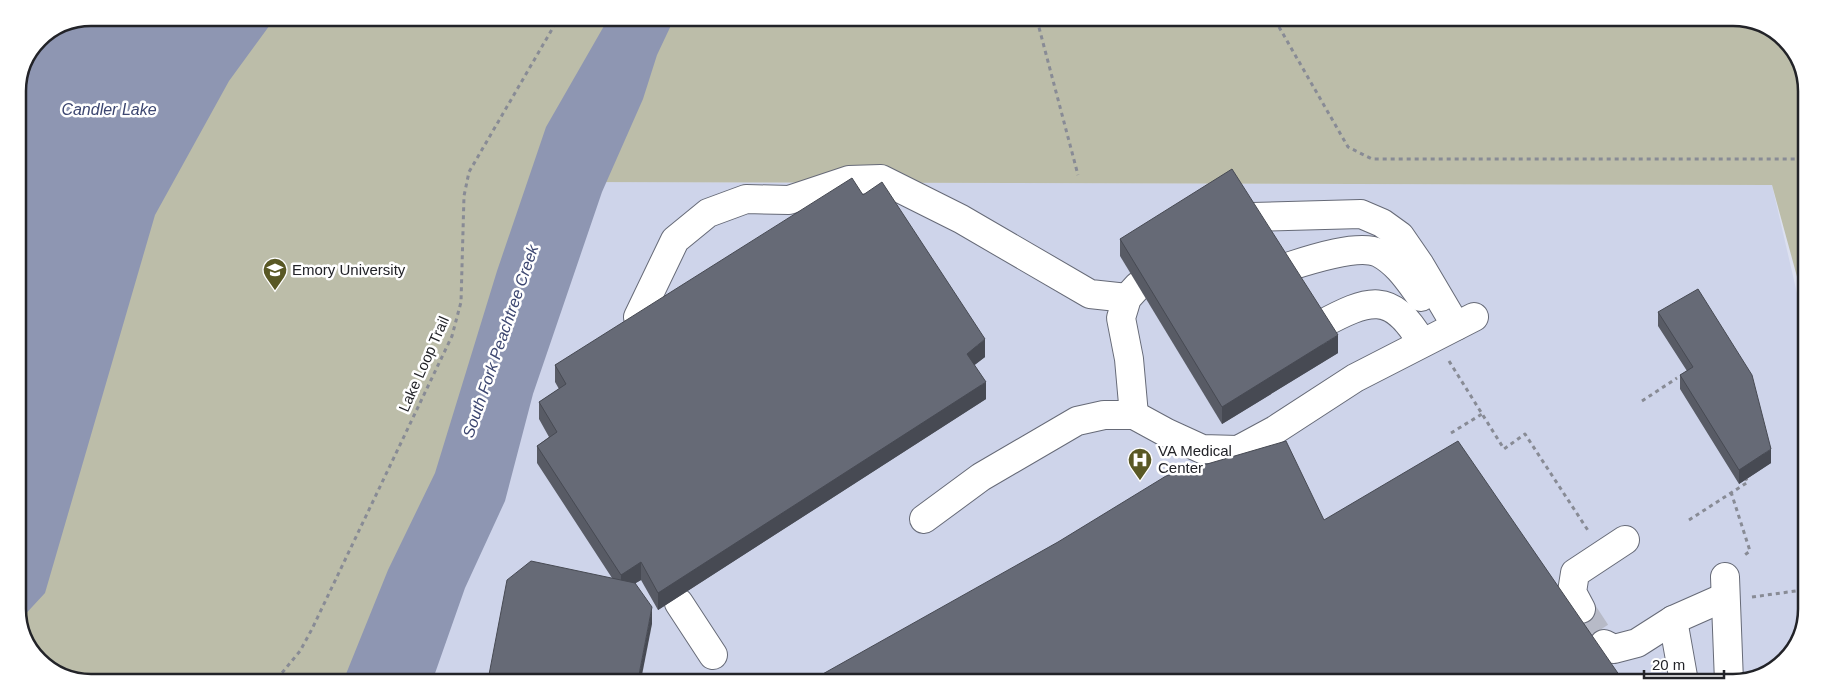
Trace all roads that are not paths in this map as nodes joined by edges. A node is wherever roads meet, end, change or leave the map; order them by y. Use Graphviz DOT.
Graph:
graph roads {
  1 [pos="1252,217"];
  2 [pos="1284,268"];
  3 [pos="638,317"];
  4 [pos="1320,325"];
  5 [pos="1448,335"];
  6 [pos="1134,415"];
  7 [pos="924,519"];
  8 [pos="1625,540"];
  9 [pos="679,603"];
  10 [pos="1581,609"];
  11 [pos="1673,620"];
  12 [pos="1604,644"];
  13 [pos="713,655"];
  14 [pos="1683,674"];
  15 [pos="1729,674"];
  1 -- 5 [label="lane"];
  2 -- 5 [label="lane"];
  3 -- 6 [label="lane"];
  4 -- 5 [label="lane"];
  5 -- 6 [label="lane"];
  6 -- 7 [label="lane"];
  8 -- 10 [label="lane"];
  9 -- 13 [label="lane"];
  11 -- 12 [label="lane"];
  11 -- 14 [label="lane"];
  11 -- 15 [label="lane"];
}
